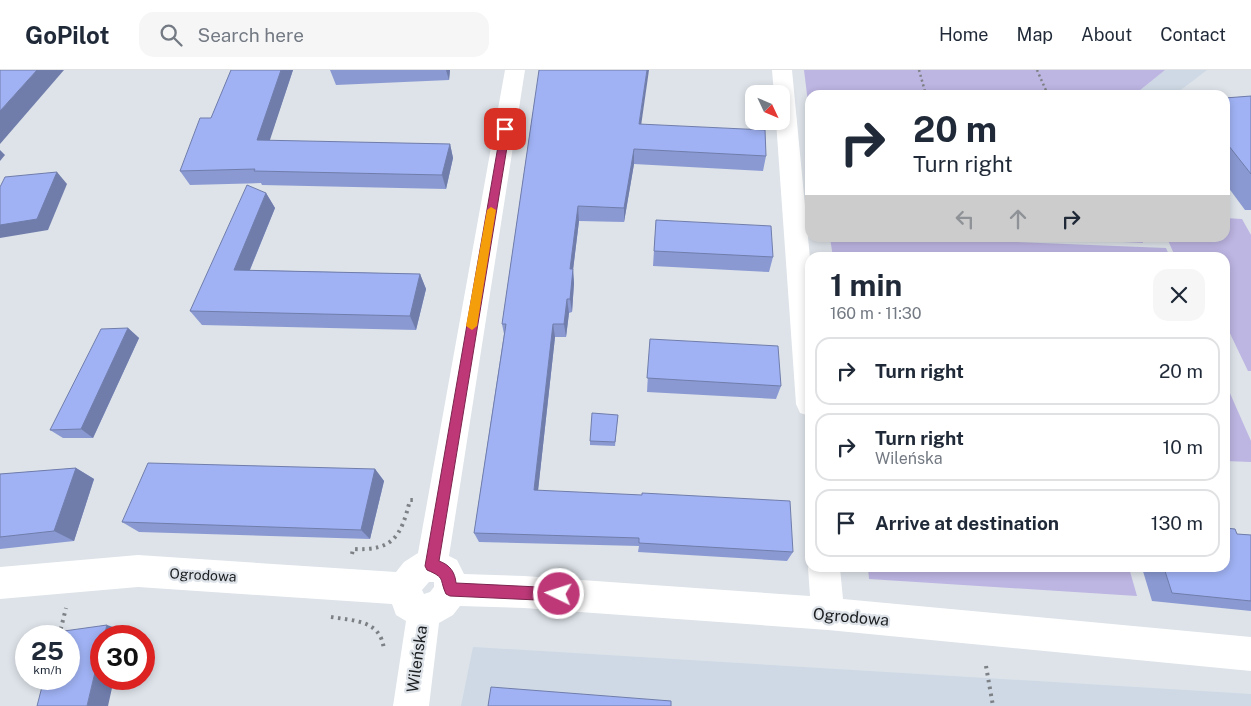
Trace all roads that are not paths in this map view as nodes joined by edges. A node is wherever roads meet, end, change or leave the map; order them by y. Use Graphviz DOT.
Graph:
graph roads {
  1 [pos="515,70"];
  2 [pos="782,70"];
  3 [pos="805,344"];
  4 [pos="824,572"];
  5 [pos="441,578"];
  6 [pos="0,582"];
  7 [pos="415,600"];
  8 [pos="828,614"];
  9 [pos="1251,654"];
  10 [pos="411,706"];
  1 -- 5 [label="street"];
  2 -- 3 [label="street"];
  4 -- 8 [label="street"];
  5 -- 7 [label="street"];
  5 -- 8 [label="street, Ogrodowa"];
  6 -- 7 [label="street, Ogrodowa"];
  7 -- 10 [label="street, Wileńska"];
  8 -- 9 [label="street, Ogrodowa"];
}
